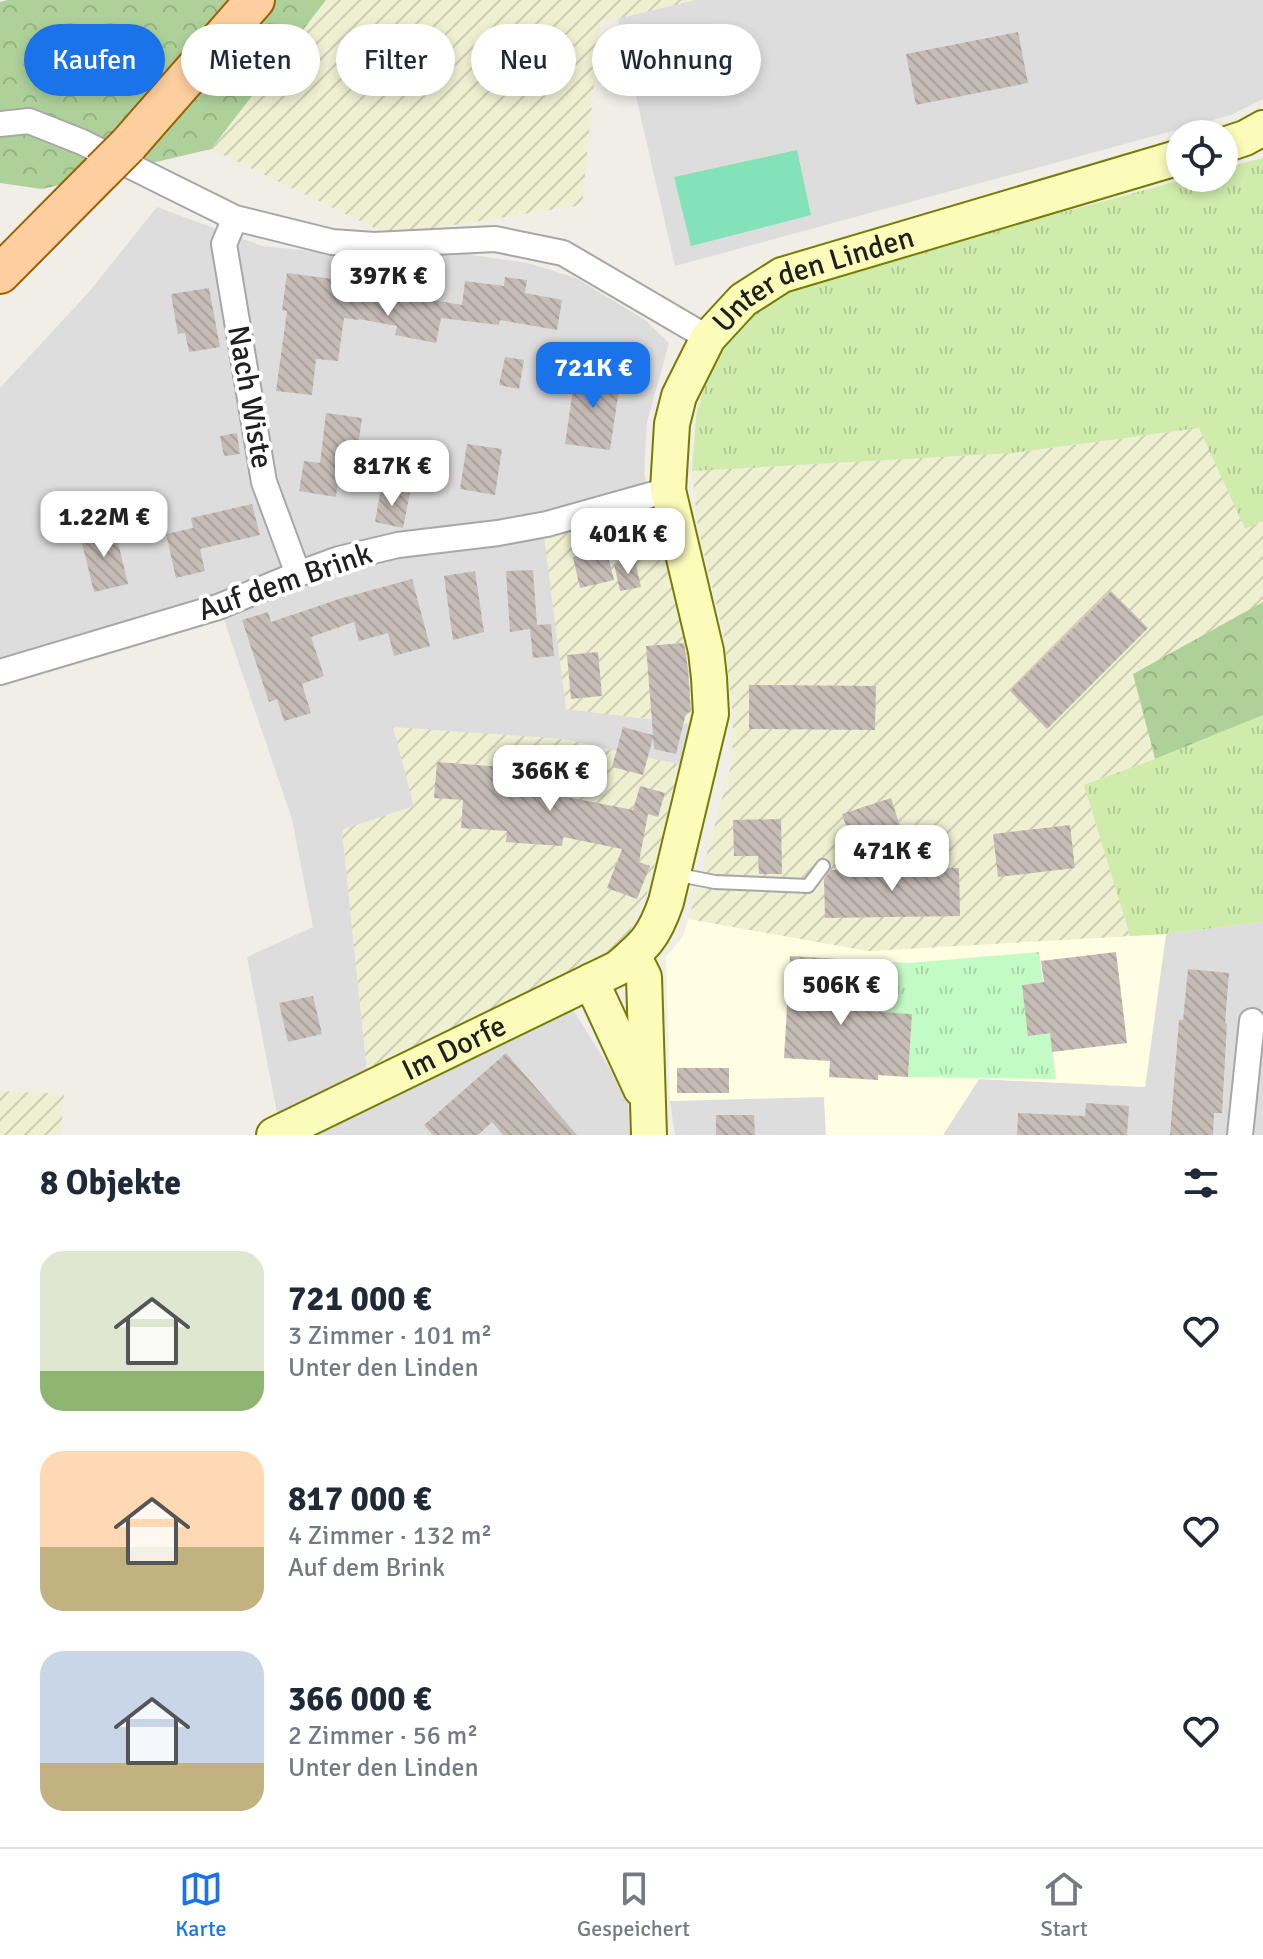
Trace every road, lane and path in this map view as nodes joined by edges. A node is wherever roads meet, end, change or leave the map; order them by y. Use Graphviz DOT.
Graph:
graph roads {
  1 [pos="255,0"];
  2 [pos="0,124"];
  3 [pos="1263,128"];
  4 [pos="1238,140"];
  5 [pos="1166,161"];
  6 [pos="235,218"];
  7 [pos="0,274"];
  8 [pos="708,338"];
  9 [pos="668,490"];
  10 [pos="298,574"];
  11 [pos="0,672"];
  12 [pos="823,866"];
  13 [pos="673,873"];
  14 [pos="633,955"];
  15 [pos="591,981"];
  16 [pos="1258,1020"];
  17 [pos="646,1100"];
  18 [pos="274,1135"];
  19 [pos="649,1135"];
  20 [pos="1240,1135"];
  1 -- 7 [label="main road"];
  2 -- 6 [label="street"];
  3 -- 4 [label="street"];
  5 -- 8 [label="street, Unter den Linden"];
  6 -- 8 [label="street"];
  6 -- 10 [label="street, Nach Wiste"];
  8 -- 9 [label="street, Unter den Linden"];
  9 -- 10 [label="street, Auf dem Brink"];
  9 -- 13 [label="street, Unter den Linden"];
  10 -- 11 [label="street, Auf dem Brink"];
  12 -- 13 [label="lane"];
  13 -- 14 [label="street, Unter den Linden"];
  14 -- 15 [label="street, Im Dorfe"];
  14 -- 17 [label="street"];
  15 -- 17 [label="street"];
  15 -- 18 [label="street, Im Dorfe"];
  16 -- 20 [label="street"];
  17 -- 19 [label="street"];
}
